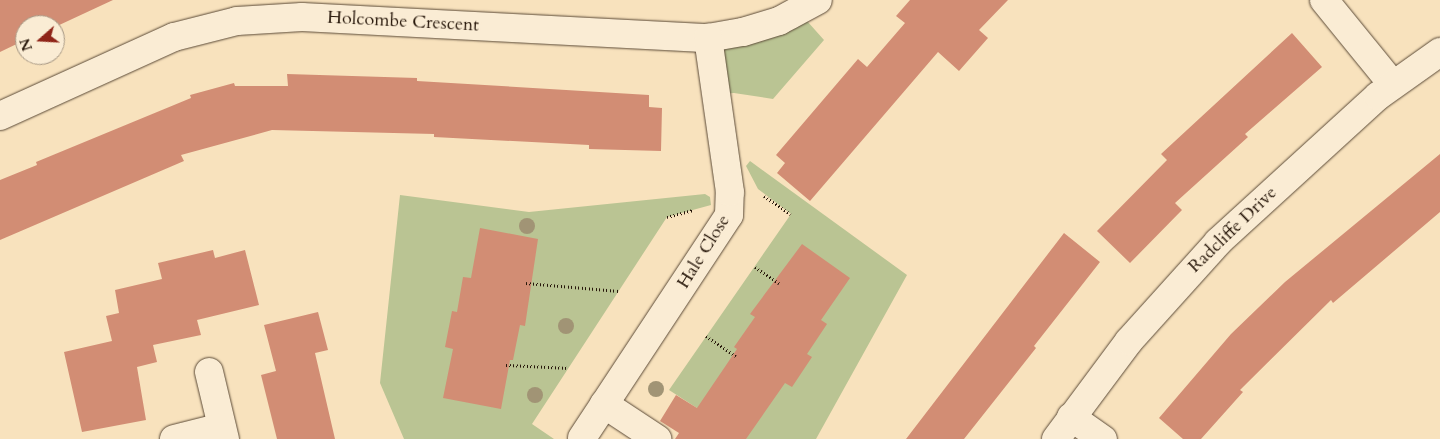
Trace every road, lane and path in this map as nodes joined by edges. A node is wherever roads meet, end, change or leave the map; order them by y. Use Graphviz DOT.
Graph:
graph roads {
  1 [pos="818,0"];
  2 [pos="1324,0"];
  3 [pos="708,38"];
  4 [pos="1440,52"];
  5 [pos="1393,85"];
  6 [pos="0,116"];
  7 [pos="764,196"];
  8 [pos="702,208"];
  9 [pos="791,214"];
  10 [pos="667,217"];
  11 [pos="755,266"];
  12 [pos="526,283"];
  13 [pos="779,283"];
  14 [pos="619,291"];
  15 [pos="706,336"];
  16 [pos="736,356"];
  17 [pos="506,365"];
  18 [pos="569,368"];
  19 [pos="209,372"];
  20 [pos="604,404"];
  21 [pos="1072,417"];
  22 [pos="223,433"];
  23 [pos="582,438"];
  24 [pos="174,439"];
  25 [pos="657,439"];
  26 [pos="1056,439"];
  27 [pos="1102,439"];
  1 -- 3 [label="street, Holcombe Crescent"];
  2 -- 5 [label="street"];
  3 -- 6 [label="street, Holcombe Crescent"];
  3 -- 20 [label="street, Hale Close"];
  4 -- 5 [label="street, Radcliffe Drive"];
  5 -- 21 [label="street, Radcliffe Drive"];
  7 -- 9 [label="path"];
  8 -- 10 [label="path"];
  11 -- 13 [label="path"];
  12 -- 14 [label="path"];
  15 -- 16 [label="path"];
  17 -- 18 [label="path"];
  19 -- 22 [label="street"];
  20 -- 23 [label="street, Hale Close"];
  20 -- 25 [label="street"];
  21 -- 26 [label="street, Radcliffe Drive"];
  21 -- 27 [label="street"];
  22 -- 24 [label="street"];
}
